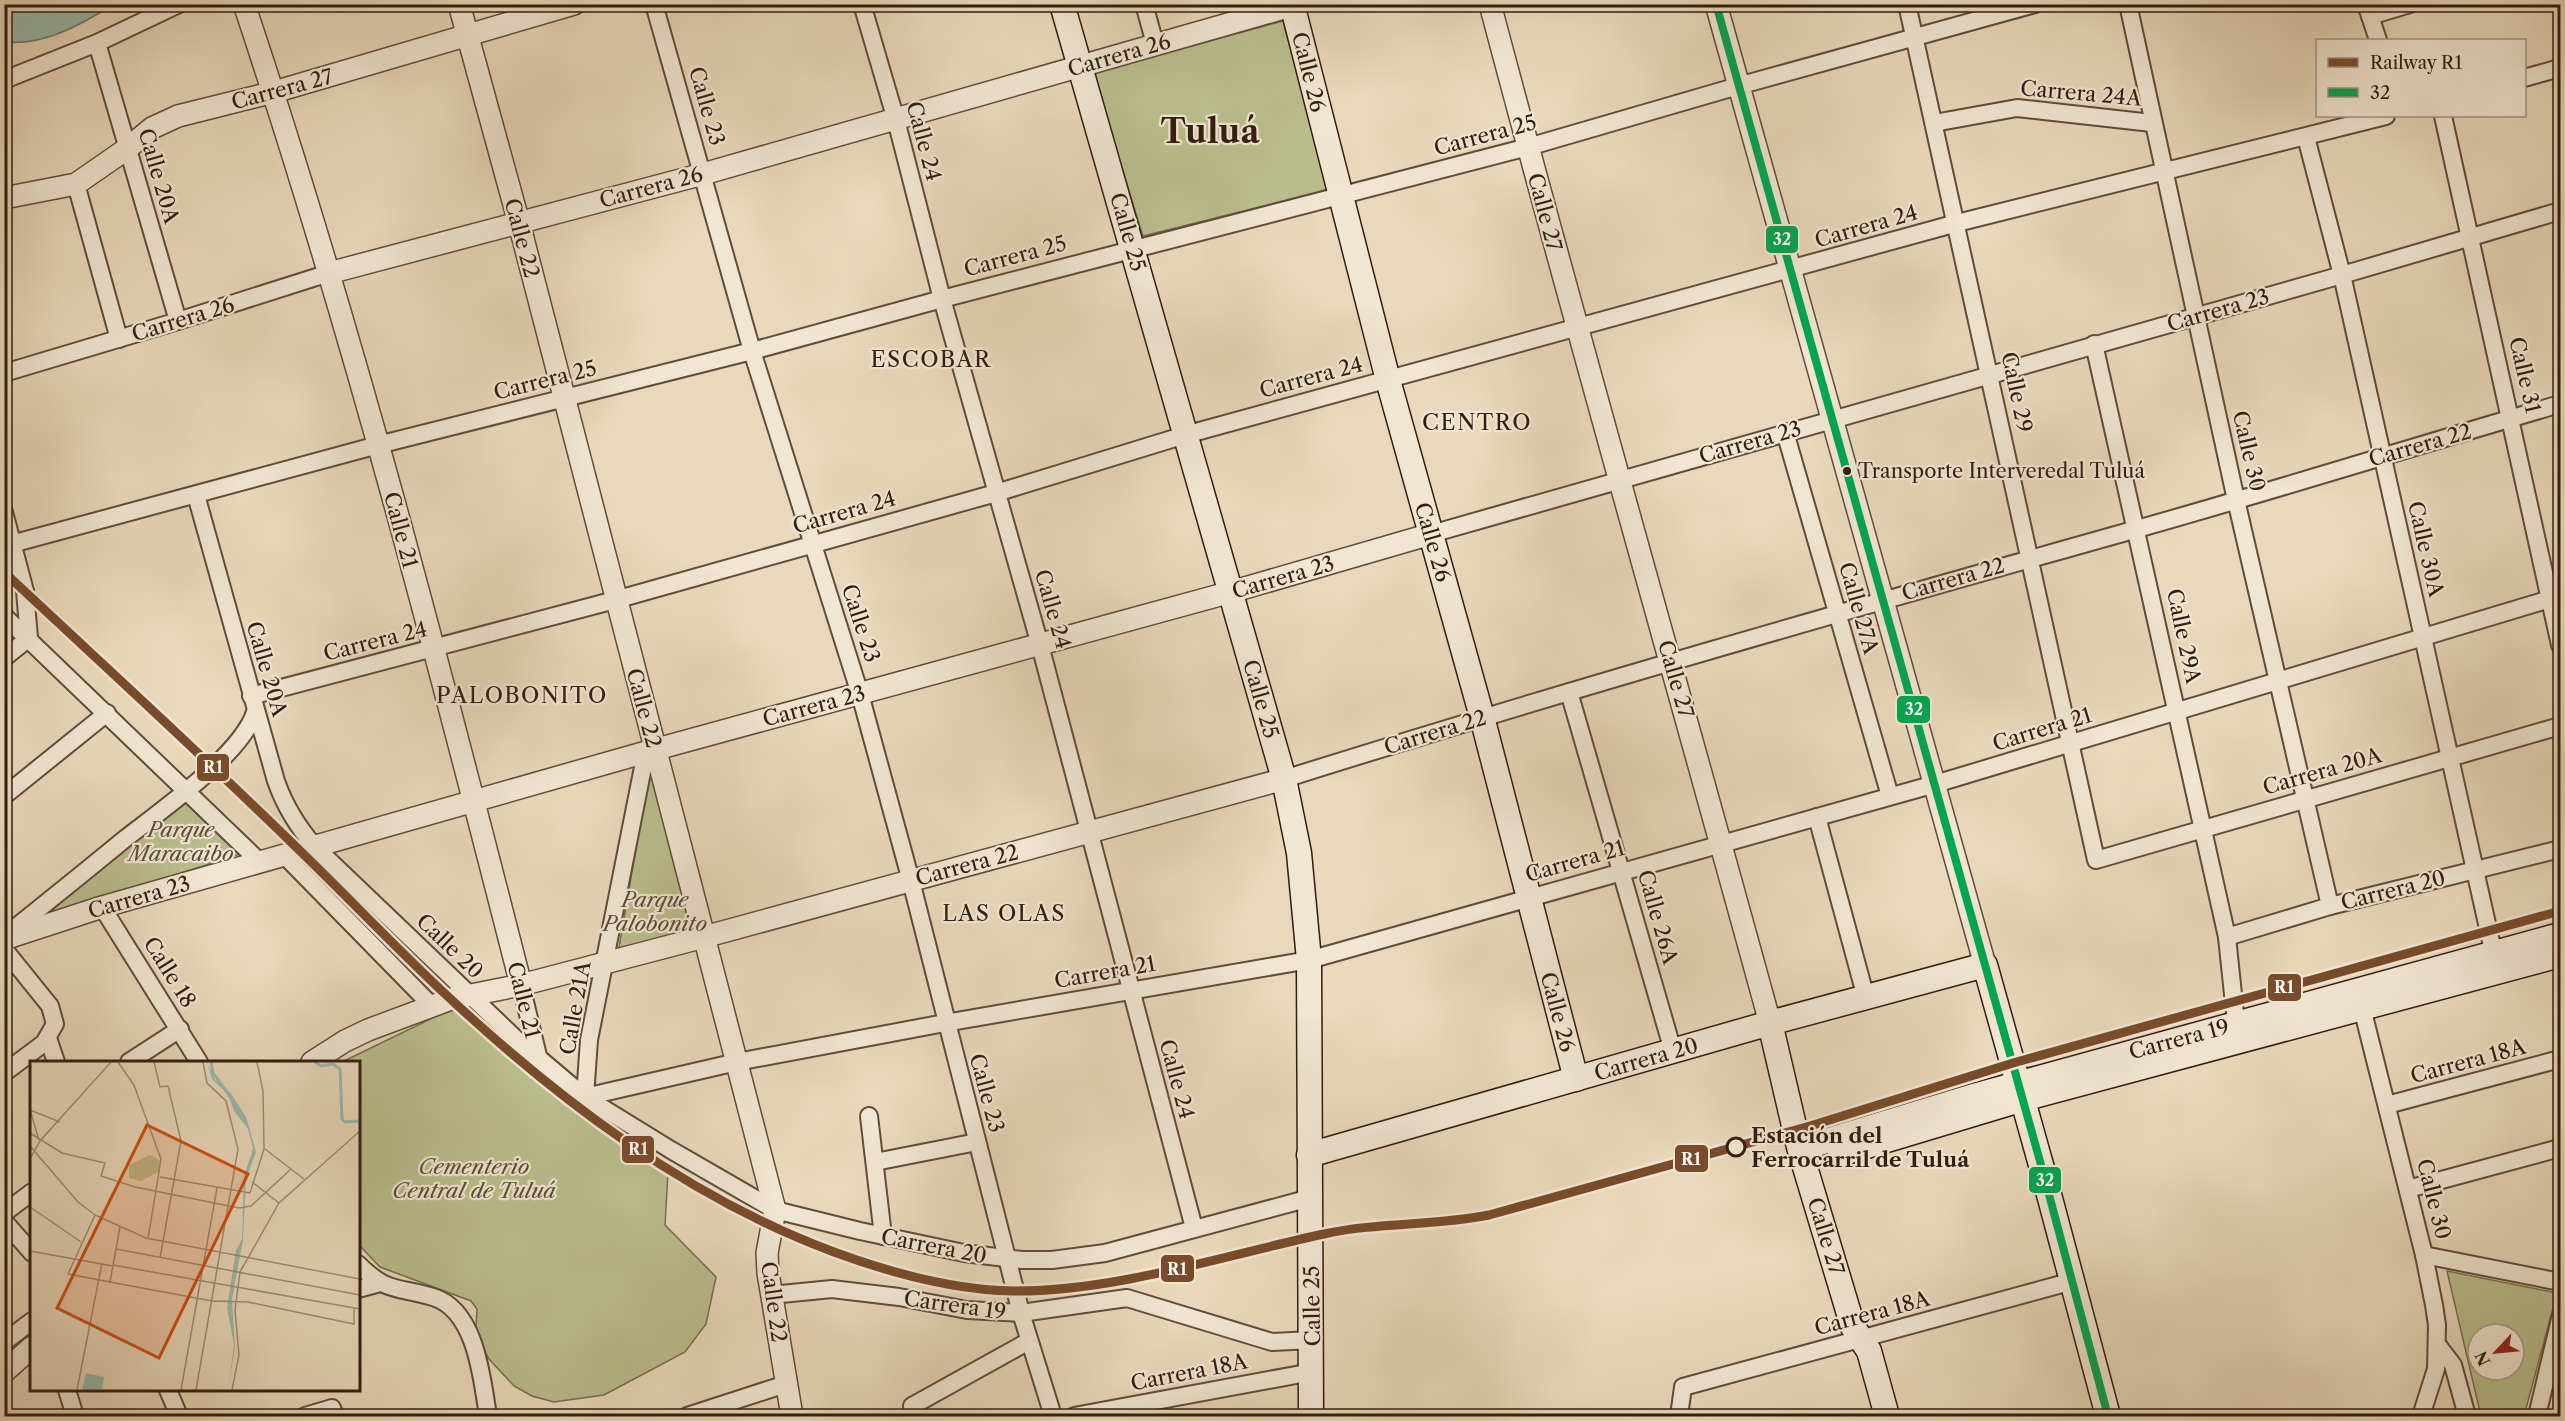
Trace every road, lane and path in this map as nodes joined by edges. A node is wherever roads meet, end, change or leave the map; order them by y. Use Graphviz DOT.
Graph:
graph roads {
  1 [pos="179,4"];
  2 [pos="244,4"];
  3 [pos="459,4"];
  4 [pos="574,4"];
  5 [pos="654,4"];
  6 [pos="862,4"];
  7 [pos="1062,4"];
  8 [pos="1143,4"];
  9 [pos="1490,4"];
  10 [pos="1716,4"];
  11 [pos="1907,4"];
  12 [pos="2035,4"];
  13 [pos="2128,4"];
  14 [pos="2410,4"];
  15 [pos="1294,5"];
  16 [pos="2368,10"];
  17 [pos="469,37"];
  18 [pos="1915,38"];
  19 [pos="2378,39"];
  20 [pos="97,43"];
  21 [pos="1155,44"];
  22 [pos="1080,65"];
  23 [pos="2560,69"];
  24 [pos="2526,78"];
  25 [pos="4,80"];
  26 [pos="1738,86"];
  27 [pos="274,92"];
  28 [pos="2382,117"];
  29 [pos="2443,117"];
  30 [pos="896,120"];
  31 [pos="1934,123"];
  32 [pos="2152,123"];
  33 [pos="2306,137"];
  34 [pos="1528,147"];
  35 [pos="128,148"];
  36 [pos="2163,171"];
  37 [pos="703,174"];
  38 [pos="76,184"];
  39 [pos="1340,197"];
  40 [pos="4,198"];
  41 [pos="2560,211"];
  42 [pos="519,223"];
  43 [pos="1957,223"];
  44 [pos="2470,237"];
  45 [pos="1134,249"];
  46 [pos="1792,270"];
  47 [pos="330,273"];
  48 [pos="2342,275"];
  49 [pos="942,299"];
  50 [pos="2195,316"];
  51 [pos="178,321"];
  52 [pos="1576,329"];
  53 [pos="119,339"];
  54 [pos="2094,345"];
  55 [pos="752,351"];
  56 [pos="4,373"];
  57 [pos="1990,374"];
  58 [pos="1388,380"];
  59 [pos="564,398"];
  60 [pos="2560,404"];
  61 [pos="2512,418"];
  62 [pos="1831,419"];
  63 [pos="1785,432"];
  64 [pos="1185,435"];
  65 [pos="378,445"];
  66 [pos="2382,456"];
  67 [pos="1618,479"];
  68 [pos="996,493"];
  69 [pos="196,495"];
  70 [pos="2236,500"];
  71 [pos="4,512"];
  72 [pos="2137,529"];
  73 [pos="1431,534"];
  74 [pos="813,544"];
  75 [pos="9,545"];
  76 [pos="2031,557"];
  77 [pos="1231,592"];
  78 [pos="2556,597"];
  79 [pos="1883,599"];
  80 [pos="615,600"];
  81 [pos="1837,613"];
  82 [pos="4,616"];
  83 [pos="2422,636"];
  84 [pos="29,638"];
  85 [pos="1040,645"];
  86 [pos="2560,645"];
  87 [pos="433,650"];
  88 [pos="4,658"];
  89 [pos="1671,660"];
  90 [pos="2279,680"];
  91 [pos="1569,692"];
  92 [pos="860,694"];
  93 [pos="253,704"];
  94 [pos="2177,711"];
  95 [pos="107,713"];
  96 [pos="1482,717"];
  97 [pos="2560,726"];
  98 [pos="2071,744"];
  99 [pos="650,750"];
  100 [pos="2449,757"];
  101 [pos="1284,779"];
  102 [pos="1935,784"];
  103 [pos="186,790"];
  104 [pos="4,796"];
  105 [pos="1890,796"];
  106 [pos="2306,800"];
  107 [pos="474,802"];
  108 [pos="1817,817"];
  109 [pos="2203,829"];
  110 [pos="1090,832"];
  111 [pos="1722,844"];
  112 [pos="315,847"];
  113 [pos="2560,849"];
  114 [pos="284,855"];
  115 [pos="2096,860"];
  116 [pos="261,863"];
  117 [pos="2475,869"];
  118 [pos="1621,872"];
  119 [pos="911,881"];
  120 [pos="1528,898"];
  121 [pos="2330,906"];
  122 [pos="102,907"];
  123 [pos="2560,935"];
  124 [pos="704,937"];
  125 [pos="2227,937"];
  126 [pos="4,938"];
  127 [pos="4,950"];
  128 [pos="2560,955"];
  129 [pos="1309,960"];
  130 [pos="2496,962"];
  131 [pos="606,963"];
  132 [pos="1984,965"];
  133 [pos="521,985"];
  134 [pos="1130,990"];
  135 [pos="469,995"];
  136 [pos="1866,998"];
  137 [pos="2360,999"];
  138 [pos="431,1005"];
  139 [pos="1775,1021"];
  140 [pos="945,1023"];
  141 [pos="2236,1023"];
  142 [pos="180,1029"];
  143 [pos="51,1031"];
  144 [pos="345,1041"];
  145 [pos="1673,1051"];
  146 [pos="2560,1059"];
  147 [pos="56,1061"];
  148 [pos="131,1061"];
  149 [pos="199,1061"];
  150 [pos="314,1061"];
  151 [pos="334,1061"];
  152 [pos="539,1061"];
  153 [pos="737,1062"];
  154 [pos="4,1073"];
  155 [pos="1576,1079"];
  156 [pos="2021,1092"];
  157 [pos="585,1097"];
  158 [pos="2387,1106"];
  159 [pos="868,1116"];
  160 [pos="977,1142"];
  161 [pos="2560,1148"];
  162 [pos="1309,1155"];
  163 [pos="1810,1155"];
  164 [pos="875,1162"];
  165 [pos="2408,1188"];
  166 [pos="30,1194"];
  167 [pos="1310,1198"];
  168 [pos="775,1210"];
  169 [pos="4,1213"];
  170 [pos="4,1221"];
  171 [pos="1194,1228"];
  172 [pos="883,1236"];
  173 [pos="30,1251"];
  174 [pos="2424,1255"];
  175 [pos="1007,1259"];
  176 [pos="360,1266"];
  177 [pos="2073,1281"];
  178 [pos="2560,1282"];
  179 [pos="380,1283"];
  180 [pos="360,1288"];
  181 [pos="771,1295"];
  182 [pos="1021,1314"];
  183 [pos="2560,1319"];
  184 [pos="30,1322"];
  185 [pos="1312,1340"];
  186 [pos="1029,1341"];
  187 [pos="4,1342"];
  188 [pos="1867,1342"];
  189 [pos="2437,1344"];
  190 [pos="30,1349"];
  191 [pos="4,1372"];
  192 [pos="1312,1372"];
  193 [pos="786,1384"];
  194 [pos="68,1391"];
  195 [pos="169,1391"];
  196 [pos="912,1406"];
  197 [pos="334,1412"];
  198 [pos="75,1416"];
  199 [pos="179,1416"];
  200 [pos="305,1416"];
  201 [pos="488,1416"];
  202 [pos="687,1416"];
  203 [pos="792,1416"];
  204 [pos="1053,1416"];
  205 [pos="1074,1416"];
  206 [pos="1311,1416"];
  207 [pos="1679,1416"];
  208 [pos="1887,1416"];
  209 [pos="2108,1416"];
  210 [pos="2421,1416"];
  211 [pos="2467,1416"];
  212 [pos="2537,1416"];
  1 -- 20 [label="street"];
  2 -- 27 [label="street, Calle 21"];
  3 -- 17 [label="street, Calle 22"];
  4 -- 17 [label="street, Carrera 27"];
  5 -- 37 [label="street, Calle 23"];
  6 -- 30 [label="street, Calle 24"];
  7 -- 22 [label="main road, Calle 25"];
  8 -- 21 [label="street"];
  9 -- 34 [label="street, Calle 27"];
  10 -- 26 [label="street"];
  11 -- 18 [label="street, Calle 29"];
  12 -- 18 [label="street, Carrera 25"];
  13 -- 32 [label="street, Calle 30"];
  14 -- 16 [label="street"];
  15 -- 21 [label="street, Carrera 26"];
  15 -- 39 [label="main road, Calle 26"];
  16 -- 19 [label="street"];
  17 -- 27 [label="street, Carrera 27"];
  17 -- 42 [label="street, Calle 22"];
  18 -- 26 [label="street, Carrera 25"];
  18 -- 31 [label="street, Calle 29"];
  20 -- 25 [label="street"];
  20 -- 35 [label="street, Calle 20A"];
  21 -- 22 [label="street, Carrera 26"];
  22 -- 30 [label="street, Carrera 26"];
  22 -- 45 [label="main road, Calle 25"];
  23 -- 24 [label="street"];
  26 -- 34 [label="street, Carrera 25"];
  26 -- 46 [label="street"];
  27 -- 35 [label="street, Carrera 27"];
  27 -- 47 [label="street, Calle 21"];
  28 -- 33 [label="street, Carrera 24"];
  29 -- 44 [label="street, Calle 31"];
  30 -- 37 [label="street, Carrera 26"];
  30 -- 49 [label="street, Calle 24"];
  31 -- 32 [label="street, Carrera 24A"];
  31 -- 43 [label="street, Calle 29"];
  32 -- 36 [label="street, Calle 30"];
  33 -- 36 [label="street, Carrera 24"];
  33 -- 48 [label="street, Calle 30A"];
  34 -- 39 [label="street, Carrera 25"];
  34 -- 52 [label="street, Calle 27"];
  35 -- 38 [label="street, Carrera 27"];
  35 -- 51 [label="street, Calle 20A"];
  36 -- 43 [label="street, Carrera 24"];
  36 -- 50 [label="street, Calle 30"];
  37 -- 42 [label="street, Carrera 26"];
  37 -- 55 [label="street, Calle 23"];
  38 -- 40 [label="street, Carrera 27"];
  38 -- 53 [label="street"];
  39 -- 45 [label="street, Carrera 25"];
  39 -- 58 [label="main road, Calle 26"];
  41 -- 44 [label="street, Carrera 23"];
  42 -- 47 [label="street, Carrera 26"];
  42 -- 59 [label="street, Calle 22"];
  43 -- 46 [label="street, Carrera 24"];
  43 -- 57 [label="street, Calle 29"];
  44 -- 48 [label="street, Carrera 23"];
  44 -- 61 [label="street, Calle 31"];
  45 -- 49 [label="street, Carrera 25"];
  45 -- 64 [label="main road, Calle 25"];
  46 -- 52 [label="street, Carrera 24"];
  46 -- 62 [label="street"];
  47 -- 51 [label="street, Carrera 26"];
  47 -- 65 [label="street, Calle 21"];
  48 -- 50 [label="street, Carrera 23"];
  48 -- 66 [label="street, Calle 30A"];
  49 -- 55 [label="street, Carrera 25"];
  49 -- 68 [label="street, Calle 24"];
  50 -- 54 [label="street, Carrera 23"];
  50 -- 70 [label="street, Calle 30"];
  51 -- 53 [label="street, Carrera 26"];
  52 -- 58 [label="street, Carrera 24"];
  52 -- 67 [label="street, Calle 27"];
  53 -- 56 [label="street, Carrera 26"];
  54 -- 57 [label="street, Carrera 23"];
  54 -- 72 [label="street, Calle 29A"];
  55 -- 59 [label="street, Carrera 25"];
  55 -- 74 [label="street, Calle 23"];
  57 -- 62 [label="street, Carrera 23"];
  57 -- 76 [label="street, Calle 29"];
  58 -- 64 [label="street, Carrera 24"];
  58 -- 73 [label="main road, Calle 26"];
  59 -- 65 [label="street, Carrera 25"];
  59 -- 80 [label="street, Calle 22"];
  60 -- 61 [label="street, Carrera 22"];
  61 -- 66 [label="street, Carrera 22"];
  61 -- 78 [label="street, Calle 31"];
  62 -- 63 [label="street, Carrera 23"];
  62 -- 79 [label="street"];
  63 -- 67 [label="street, Carrera 23"];
  63 -- 81 [label="street, Calle 27A"];
  64 -- 68 [label="street, Carrera 24"];
  64 -- 77 [label="main road, Calle 25"];
  65 -- 69 [label="street, Carrera 25"];
  65 -- 87 [label="street, Calle 21"];
  66 -- 70 [label="street, Carrera 22"];
  66 -- 83 [label="street, Calle 30A"];
  67 -- 73 [label="street, Carrera 23"];
  67 -- 89 [label="street, Calle 27"];
  68 -- 74 [label="street, Carrera 24"];
  68 -- 85 [label="street, Calle 24"];
  69 -- 75 [label="street, Carrera 25"];
  69 -- 93 [label="street, Calle 20A"];
  70 -- 72 [label="street, Carrera 22"];
  70 -- 90 [label="street, Calle 30"];
  71 -- 75 [label="street"];
  72 -- 76 [label="street, Carrera 22"];
  72 -- 94 [label="street, Calle 29A"];
  73 -- 77 [label="street, Carrera 23"];
  73 -- 96 [label="main road, Calle 26"];
  74 -- 80 [label="street, Carrera 24"];
  74 -- 92 [label="street, Calle 23"];
  75 -- 84 [label="street"];
  76 -- 79 [label="street, Carrera 22"];
  76 -- 98 [label="street, Calle 29"];
  77 -- 85 [label="street, Carrera 23"];
  77 -- 101 [label="main road, Calle 25"];
  78 -- 83 [label="street, Carrera 21"];
  78 -- 86 [label="street, Calle 31"];
  79 -- 81 [label="street, Carrera 22"];
  79 -- 102 [label="street"];
  80 -- 87 [label="street, Carrera 24"];
  80 -- 99 [label="street, Calle 22"];
  81 -- 89 [label="street, Carrera 22"];
  81 -- 105 [label="street, Calle 27A"];
  82 -- 84 [label="street"];
  83 -- 90 [label="street, Carrera 21"];
  83 -- 100 [label="street, Calle 30A"];
  84 -- 88 [label="street"];
  84 -- 95 [label="street"];
  85 -- 92 [label="street, Carrera 23"];
  85 -- 110 [label="street, Calle 24"];
  87 -- 93 [label="street, Carrera 24"];
  87 -- 107 [label="street, Calle 21"];
  89 -- 91 [label="street, Carrera 22"];
  89 -- 111 [label="street, Calle 27"];
  90 -- 94 [label="street, Carrera 21"];
  90 -- 106 [label="street, Calle 30"];
  91 -- 96 [label="street, Carrera 22"];
  91 -- 118 [label="street, Calle 26A"];
  92 -- 99 [label="street, Carrera 23"];
  92 -- 119 [label="street, Calle 23"];
  93 -- 103 [label="street"];
  93 -- 112 [label="street, Calle 20A"];
  94 -- 98 [label="street, Carrera 21"];
  94 -- 109 [label="street, Calle 29A"];
  95 -- 103 [label="street"];
  95 -- 104 [label="street"];
  96 -- 101 [label="street, Carrera 22"];
  96 -- 120 [label="main road, Calle 26"];
  97 -- 100 [label="street, Carrera 20A"];
  98 -- 102 [label="street, Carrera 21"];
  98 -- 115 [label="street, Calle 29"];
  99 -- 107 [label="street, Carrera 23"];
  99 -- 124 [label="street, Calle 22"];
  99 -- 131 [label="street, Calle 21A"];
  100 -- 106 [label="street, Carrera 20A"];
  100 -- 117 [label="street, Calle 30A"];
  101 -- 110 [label="street, Carrera 22"];
  101 -- 129 [label="main road, Calle 25"];
  102 -- 105 [label="street, Carrera 21"];
  102 -- 132 [label="street"];
  103 -- 116 [label="street"];
  103 -- 126 [label="street"];
  105 -- 108 [label="street, Carrera 21"];
  106 -- 109 [label="street, Carrera 20A"];
  106 -- 121 [label="street, Calle 30"];
  107 -- 112 [label="street, Carrera 23"];
  107 -- 133 [label="street, Calle 21"];
  108 -- 111 [label="street, Carrera 21"];
  108 -- 136 [label="street"];
  109 -- 115 [label="street, Carrera 20A"];
  109 -- 125 [label="street, Calle 29A"];
  110 -- 119 [label="street, Carrera 22"];
  110 -- 134 [label="street, Calle 24"];
  111 -- 118 [label="street, Carrera 21"];
  111 -- 139 [label="street, Calle 27"];
  112 -- 114 [label="street, Carrera 23"];
  112 -- 135 [label="street, Calle 20"];
  113 -- 117 [label="street, Carrera 20"];
  114 -- 116 [label="street, Carrera 23"];
  114 -- 138 [label="street"];
  116 -- 122 [label="street, Carrera 23"];
  117 -- 121 [label="street, Carrera 20"];
  117 -- 130 [label="street, Calle 30A"];
  118 -- 120 [label="street, Carrera 21"];
  118 -- 145 [label="street, Calle 26A"];
  119 -- 124 [label="street, Carrera 22"];
  119 -- 140 [label="street, Calle 23"];
  120 -- 129 [label="street, Carrera 21"];
  120 -- 155 [label="main road, Calle 26"];
  121 -- 125 [label="street, Carrera 20"];
  122 -- 126 [label="street, Carrera 23"];
  122 -- 142 [label="street, Calle 18"];
  123 -- 130 [label="main road, Carrera 19"];
  124 -- 131 [label="street, Carrera 22"];
  124 -- 153 [label="street, Calle 22"];
  125 -- 141 [label="street, Calle 29A"];
  127 -- 143 [label="street"];
  128 -- 130 [label="main road, Carrera 19"];
  129 -- 134 [label="street, Carrera 21"];
  129 -- 162 [label="main road, Calle 25"];
  130 -- 137 [label="main road, Carrera 19"];
  131 -- 133 [label="street, Carrera 22"];
  131 -- 157 [label="street, Calle 21A"];
  132 -- 136 [label="main road, Carrera 20"];
  132 -- 156 [label="main road"];
  133 -- 135 [label="street, Carrera 22"];
  133 -- 152 [label="street, Calle 21"];
  134 -- 140 [label="street, Carrera 21"];
  134 -- 171 [label="street, Calle 24"];
  135 -- 138 [label="street, Carrera 22"];
  135 -- 152 [label="street, Calle 20"];
  136 -- 139 [label="main road, Carrera 20"];
  137 -- 141 [label="main road, Carrera 19"];
  137 -- 156 [label="main road, Carrera 19"];
  137 -- 158 [label="street, Calle 30"];
  138 -- 144 [label="street, Carrera 22"];
  139 -- 145 [label="main road, Carrera 20"];
  139 -- 163 [label="main road, Calle 27"];
  140 -- 153 [label="street, Carrera 21"];
  140 -- 160 [label="street, Calle 23"];
  141 -- 156 [label="main road, Carrera 19"];
  142 -- 148 [label="street"];
  142 -- 149 [label="street, Calle 18"];
  143 -- 147 [label="street"];
  143 -- 154 [label="street"];
  144 -- 150 [label="street, Carrera 22"];
  144 -- 151 [label="street"];
  145 -- 155 [label="main road, Carrera 20"];
  146 -- 158 [label="street, Carrera 18A"];
  152 -- 157 [label="street, Calle 20"];
  153 -- 157 [label="street, Carrera 21"];
  153 -- 168 [label="street, Calle 22"];
  155 -- 162 [label="main road, Carrera 20"];
  156 -- 163 [label="main road, Carrera 19"];
  156 -- 177 [label="main road"];
  157 -- 168 [label="street, Carrera 20"];
  158 -- 165 [label="street, Calle 30"];
  159 -- 164 [label="street"];
  160 -- 164 [label="street"];
  160 -- 175 [label="street, Calle 23"];
  161 -- 165 [label="street"];
  162 -- 167 [label="main road, Calle 25"];
  163 -- 188 [label="main road, Calle 27"];
  164 -- 172 [label="street"];
  165 -- 174 [label="street, Calle 30"];
  166 -- 169 [label="street"];
  167 -- 171 [label="street, Carrera 20"];
  167 -- 185 [label="main road, Calle 25"];
  168 -- 172 [label="street, Carrera 20"];
  168 -- 181 [label="street, Calle 22"];
  170 -- 173 [label="street"];
  171 -- 175 [label="street, Carrera 20"];
  172 -- 175 [label="street, Carrera 20"];
  174 -- 178 [label="street"];
  174 -- 189 [label="street, Calle 30"];
  175 -- 182 [label="street, Calle 23"];
  176 -- 179 [label="street"];
  177 -- 188 [label="street, Carrera 18A"];
  177 -- 209 [label="main road"];
  179 -- 180 [label="street"];
  179 -- 201 [label="street"];
  181 -- 182 [label="street, Carrera 19"];
  181 -- 193 [label="street, Calle 22"];
  182 -- 185 [label="street, Carrera 19"];
  182 -- 186 [label="street"];
  183 -- 212 [label="street"];
  184 -- 187 [label="street"];
  185 -- 192 [label="main road, Calle 25"];
  186 -- 196 [label="street"];
  186 -- 204 [label="street"];
  188 -- 207 [label="street, Carrera 18A"];
  188 -- 208 [label="main road, Calle 27"];
  189 -- 210 [label="street, Calle 30"];
  189 -- 211 [label="street"];
  190 -- 191 [label="street"];
  192 -- 205 [label="street, Carrera 18A"];
  192 -- 206 [label="main road, Calle 25"];
  193 -- 202 [label="street"];
  193 -- 203 [label="street, Calle 22"];
  194 -- 198 [label="street"];
  195 -- 199 [label="street"];
  197 -- 200 [label="street"];
}
